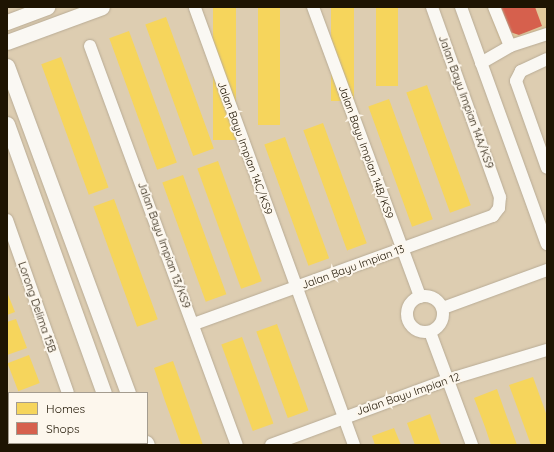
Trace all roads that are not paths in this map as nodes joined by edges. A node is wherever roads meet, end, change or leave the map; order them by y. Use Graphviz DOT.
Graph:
graph roads {
  1 [pos="102,7"];
  2 [pos="313,7"];
  3 [pos="432,7"];
  4 [pos="461,7"];
  5 [pos="494,7"];
  6 [pos="195,8"];
  7 [pos="42,9"];
  8 [pos="7,12"];
  9 [pos="7,22"];
  10 [pos="547,34"];
  11 [pos="14,39"];
  12 [pos="90,46"];
  13 [pos="510,46"];
  14 [pos="547,59"];
  15 [pos="481,62"];
  16 [pos="8,69"];
  17 [pos="7,124"];
  18 [pos="547,168"];
  19 [pos="500,197"];
  20 [pos="7,220"];
  21 [pos="547,244"];
  22 [pos="402,250"];
  23 [pos="547,270"];
  24 [pos="297,287"];
  25 [pos="420,297"];
  26 [pos="442,308"];
  27 [pos="194,324"];
  28 [pos="430,332"];
  29 [pos="547,350"];
  30 [pos="447,380"];
  31 [pos="68,392"];
  32 [pos="104,392"];
  33 [pos="128,392"];
  34 [pos="343,417"];
  35 [pos="237,445"];
  36 [pos="271,445"];
  37 [pos="354,445"];
  38 [pos="472,445"];
  1 -- 11 [label="street"];
  2 -- 22 [label="street, Jalan Bayu Impian 14B/KS9"];
  3 -- 19 [label="street, Jalan Bayu Impian 14A/KS9"];
  4 -- 15 [label="street"];
  5 -- 13 [label="street"];
  6 -- 24 [label="street, Jalan Bayu Impian 14C/KS9"];
  7 -- 8 [label="street"];
  7 -- 9 [label="street"];
  10 -- 13 [label="street"];
  11 -- 16 [label="street"];
  12 -- 27 [label="street, Jalan Bayu Impian 13/KS9"];
  13 -- 15 [label="street"];
  14 -- 18 [label="street"];
  15 -- 21 [label="street"];
  16 -- 33 [label="street"];
  17 -- 32 [label="street"];
  19 -- 22 [label="street, Jalan Bayu Impian 13"];
  20 -- 31 [label="street, Lorong Delima 15B"];
  22 -- 24 [label="street, Jalan Bayu Impian 13"];
  22 -- 25 [label="street, Jalan Bayu Impian 14B/KS9"];
  23 -- 26 [label="street"];
  24 -- 27 [label="street, Jalan Bayu Impian 13"];
  24 -- 34 [label="street, Jalan Bayu Impian 14C/KS9"];
  25 -- 26 [label="street"];
  25 -- 28 [label="street"];
  26 -- 28 [label="street"];
  27 -- 35 [label="street, Jalan Bayu Impian 13/KS9"];
  28 -- 30 [label="street"];
  29 -- 30 [label="street, Jalan Bayu Impian 12"];
  30 -- 34 [label="street, Jalan Bayu Impian 12"];
  30 -- 38 [label="street"];
  34 -- 36 [label="street, Jalan Bayu Impian 12"];
  34 -- 37 [label="street, Jalan Bayu Impian 14C/KS9"];
}
